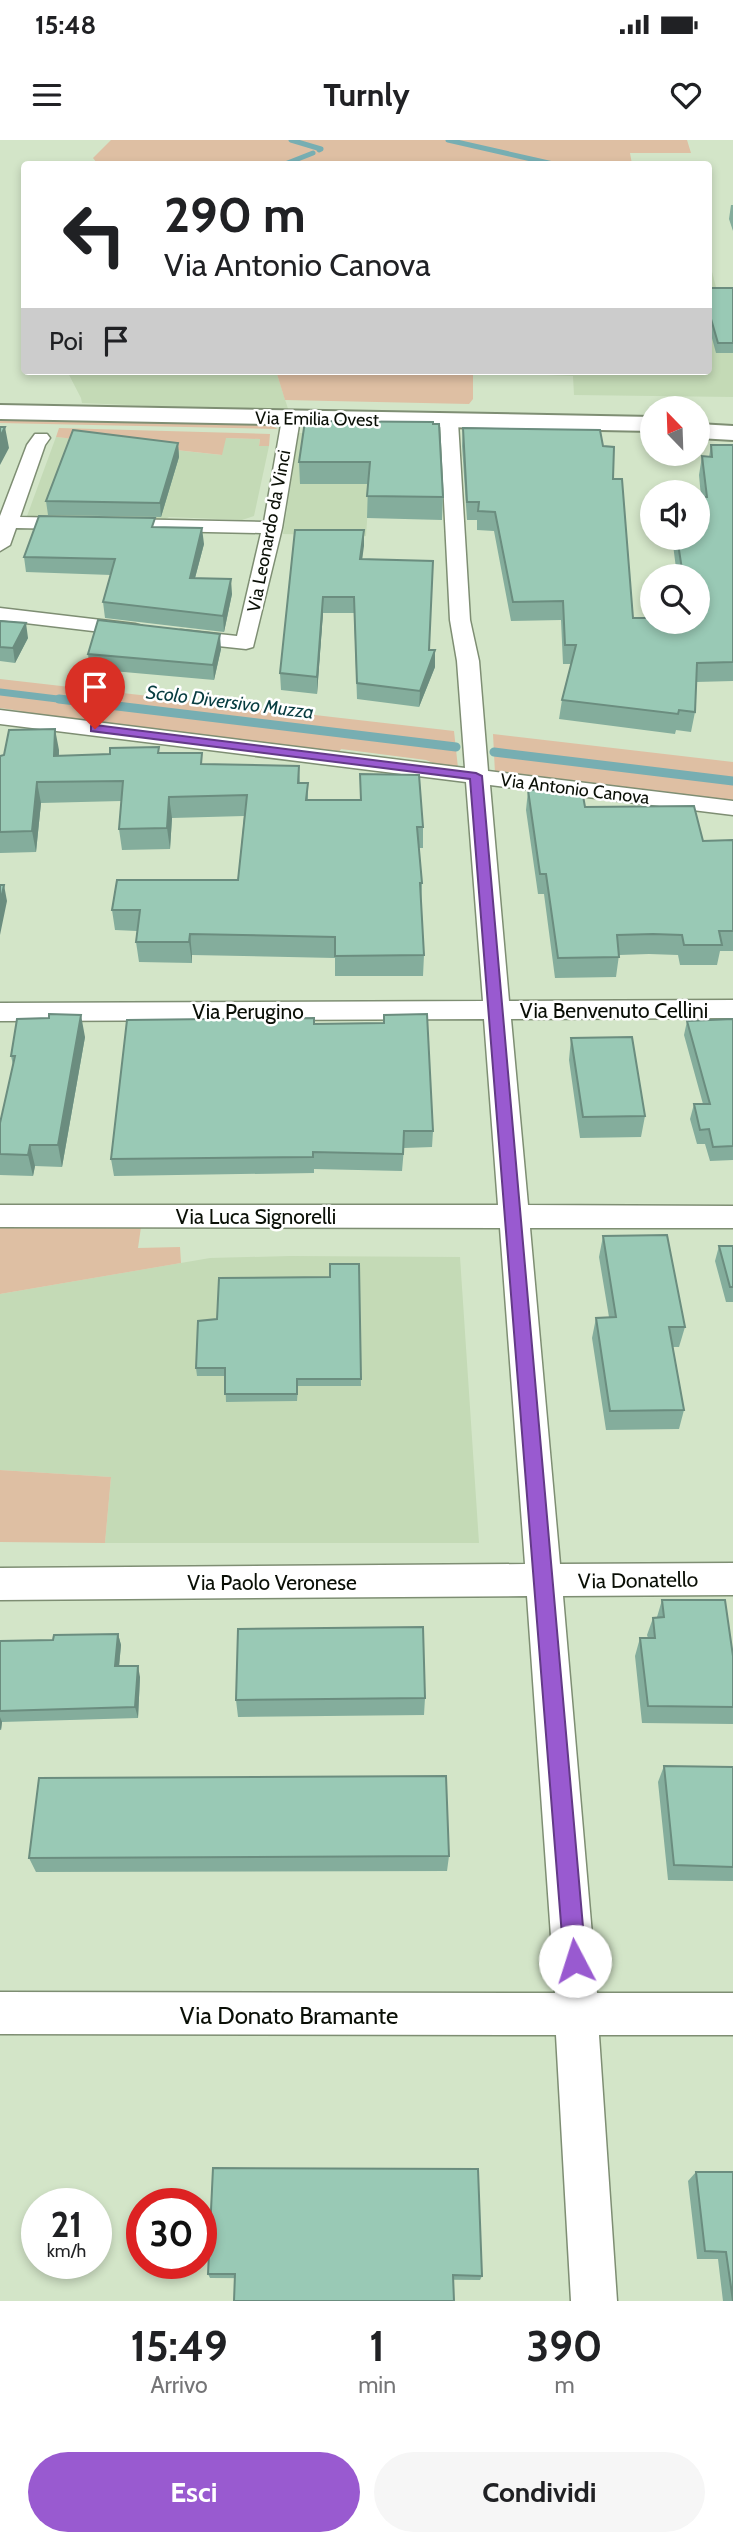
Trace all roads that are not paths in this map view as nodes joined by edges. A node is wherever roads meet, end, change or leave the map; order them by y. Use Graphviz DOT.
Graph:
graph roads {
  1 [pos="0,412"];
  2 [pos="291,419"];
  3 [pos="449,422"];
  4 [pos="733,423"];
  5 [pos="710,424"];
  6 [pos="640,426"];
  7 [pos="710,432"];
  8 [pos="733,433"];
  9 [pos="41,438"];
  10 [pos="4,522"];
  11 [pos="272,528"];
  12 [pos="0,545"];
  13 [pos="0,614"];
  14 [pos="0,717"];
  15 [pos="476,776"];
  16 [pos="733,808"];
  17 [pos="733,1009"];
  18 [pos="495,1010"];
  19 [pos="0,1012"];
  20 [pos="0,1216"];
  21 [pos="512,1216"];
  22 [pos="733,1217"];
  23 [pos="733,1579"];
  24 [pos="543,1581"];
  25 [pos="0,1584"];
  26 [pos="0,2013"];
  27 [pos="579,2013"];
  28 [pos="733,2014"];
  29 [pos="594,2301"];
  1 -- 2 [label="main road, Via Emilia Ovest"];
  2 -- 3 [label="main road, Via Emilia Ovest"];
  2 -- 11 [label="street, Via Leonardo da Vinci"];
  3 -- 6 [label="main road, Via Emilia Ovest"];
  3 -- 15 [label="street"];
  4 -- 5 [label="main road"];
  7 -- 8 [label="main road"];
  9 -- 10 [label="street"];
  10 -- 11 [label="street"];
  10 -- 12 [label="street"];
  11 -- 13 [label="street, Via Leonardo da Vinci"];
  14 -- 15 [label="street, Via Antonio Canova"];
  15 -- 16 [label="street, Via Antonio Canova"];
  15 -- 18 [label="street"];
  17 -- 18 [label="street, Via Benvenuto Cellini"];
  18 -- 19 [label="street, Via Perugino"];
  18 -- 21 [label="street"];
  20 -- 21 [label="street, Via Luca Signorelli"];
  21 -- 22 [label="street, Via Luca Signorelli"];
  21 -- 24 [label="street"];
  23 -- 24 [label="street, Via Donatello"];
  24 -- 25 [label="street, Via Paolo Veronese"];
  24 -- 27 [label="street"];
  26 -- 27 [label="street, Via Donato Bramante"];
  27 -- 28 [label="street, Via Donato Bramante"];
  27 -- 29 [label="street"];
}
